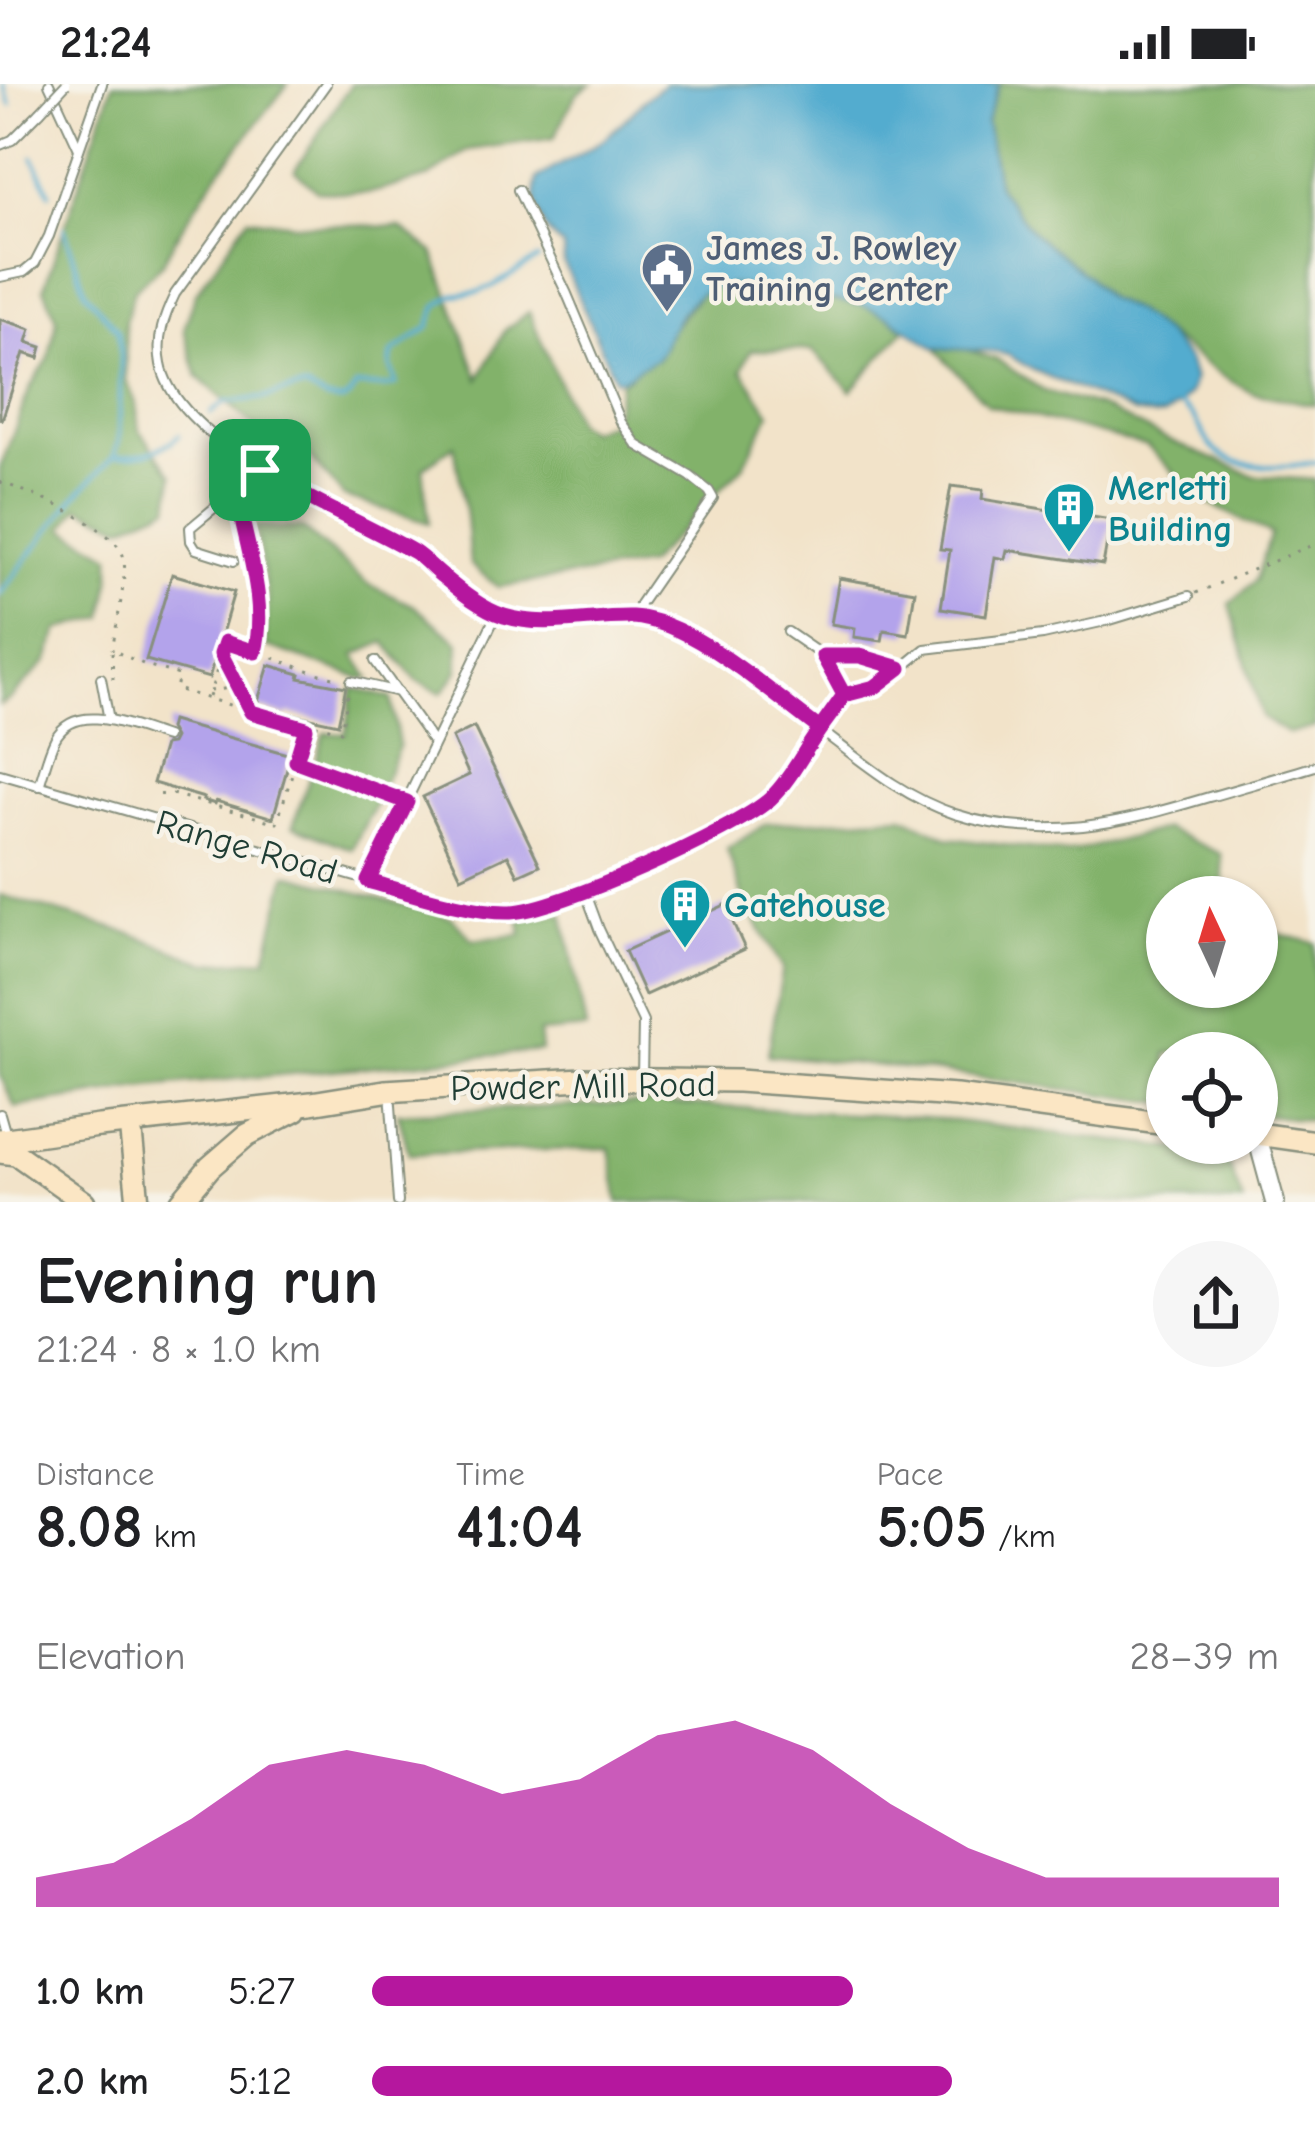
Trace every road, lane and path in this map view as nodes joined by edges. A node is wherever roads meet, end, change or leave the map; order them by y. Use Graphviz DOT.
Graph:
graph roads {
  1 [pos="49,84"];
  2 [pos="66,84"];
  3 [pos="102,84"];
  4 [pos="326,84"];
  5 [pos="0,145"];
  6 [pos="80,150"];
  7 [pos="518,190"];
  8 [pos="0,277"];
  9 [pos="260,470"];
  10 [pos="0,482"];
  11 [pos="236,489"];
  12 [pos="1315,544"];
  13 [pos="234,561"];
  14 [pos="1189,596"];
  15 [pos="497,613"];
  16 [pos="638,618"];
  17 [pos="788,632"];
  18 [pos="112,650"];
  19 [pos="255,652"];
  20 [pos="221,654"];
  21 [pos="823,656"];
  22 [pos="375,661"];
  23 [pos="900,668"];
  24 [pos="101,678"];
  25 [pos="351,681"];
  26 [pos="238,687"];
  27 [pos="210,691"];
  28 [pos="399,692"];
  29 [pos="104,693"];
  30 [pos="844,695"];
  31 [pos="208,699"];
  32 [pos="251,712"];
  33 [pos="109,720"];
  34 [pos="306,728"];
  35 [pos="820,729"];
  36 [pos="166,737"];
  37 [pos="434,743"];
  38 [pos="296,761"];
  39 [pos="1315,766"];
  40 [pos="0,774"];
  41 [pos="39,786"];
  42 [pos="151,795"];
  43 [pos="407,802"];
  44 [pos="368,881"];
  45 [pos="585,891"];
  46 [pos="642,1078"];
  47 [pos="390,1090"];
  48 [pos="311,1103"];
  49 [pos="0,1114"];
  50 [pos="1146,1121"];
  51 [pos="130,1124"];
  52 [pos="1278,1138"];
  53 [pos="1315,1142"];
  54 [pos="2,1144"];
  55 [pos="1265,1164"];
  56 [pos="84,1202"];
  57 [pos="138,1202"];
  58 [pos="181,1202"];
  59 [pos="398,1202"];
  60 [pos="1275,1202"];
  1 -- 6 [label="lane"];
  2 -- 5 [label="lane, bridge"];
  3 -- 6 [label="lane"];
  4 -- 9 [label="lane"];
  6 -- 8 [label="lane"];
  7 -- 16 [label="lane"];
  9 -- 11 [label="lane"];
  9 -- 15 [label="lane"];
  10 -- 18 [label="path"];
  11 -- 13 [label="lane"];
  11 -- 19 [label="path"];
  12 -- 14 [label="path"];
  14 -- 23 [label="lane, Range Road"];
  15 -- 16 [label="lane"];
  15 -- 37 [label="lane"];
  16 -- 35 [label="lane"];
  17 -- 21 [label="lane"];
  18 -- 29 [label="path"];
  18 -- 31 [label="path"];
  19 -- 20 [label="path"];
  19 -- 25 [label="path"];
  20 -- 26 [label="path"];
  20 -- 27 [label="path"];
  21 -- 23 [label="lane"];
  21 -- 30 [label="lane"];
  22 -- 28 [label="lane"];
  23 -- 30 [label="lane, Range Road"];
  24 -- 29 [label="lane"];
  25 -- 28 [label="lane"];
  25 -- 34 [label="path"];
  26 -- 27 [label="path"];
  26 -- 32 [label="path"];
  27 -- 31 [label="path"];
  28 -- 37 [label="lane"];
  29 -- 33 [label="lane"];
  30 -- 35 [label="lane, Range Road"];
  31 -- 32 [label="path"];
  32 -- 34 [label="path"];
  33 -- 36 [label="lane"];
  33 -- 41 [label="lane"];
  34 -- 38 [label="path"];
  35 -- 39 [label="lane"];
  35 -- 45 [label="lane, Range Road"];
  37 -- 43 [label="lane"];
  38 -- 42 [label="path"];
  38 -- 43 [label="path"];
  40 -- 41 [label="lane, Range Road"];
  41 -- 44 [label="lane, Range Road"];
  43 -- 44 [label="lane"];
  44 -- 45 [label="lane, Range Road"];
  45 -- 46 [label="lane"];
  46 -- 47 [label="main road, Powder Mill Road"];
  46 -- 50 [label="main road, Powder Mill Road"];
  47 -- 48 [label="main road, Powder Mill Road"];
  47 -- 59 [label="lane"];
  48 -- 51 [label="main road, Powder Mill Road"];
  48 -- 58 [label="main road"];
  49 -- 54 [label="lane"];
  51 -- 54 [label="main road, Powder Mill Road"];
  51 -- 57 [label="main road"];
  52 -- 53 [label="main road"];
  54 -- 56 [label="main road"];
  55 -- 60 [label="street"];
}
